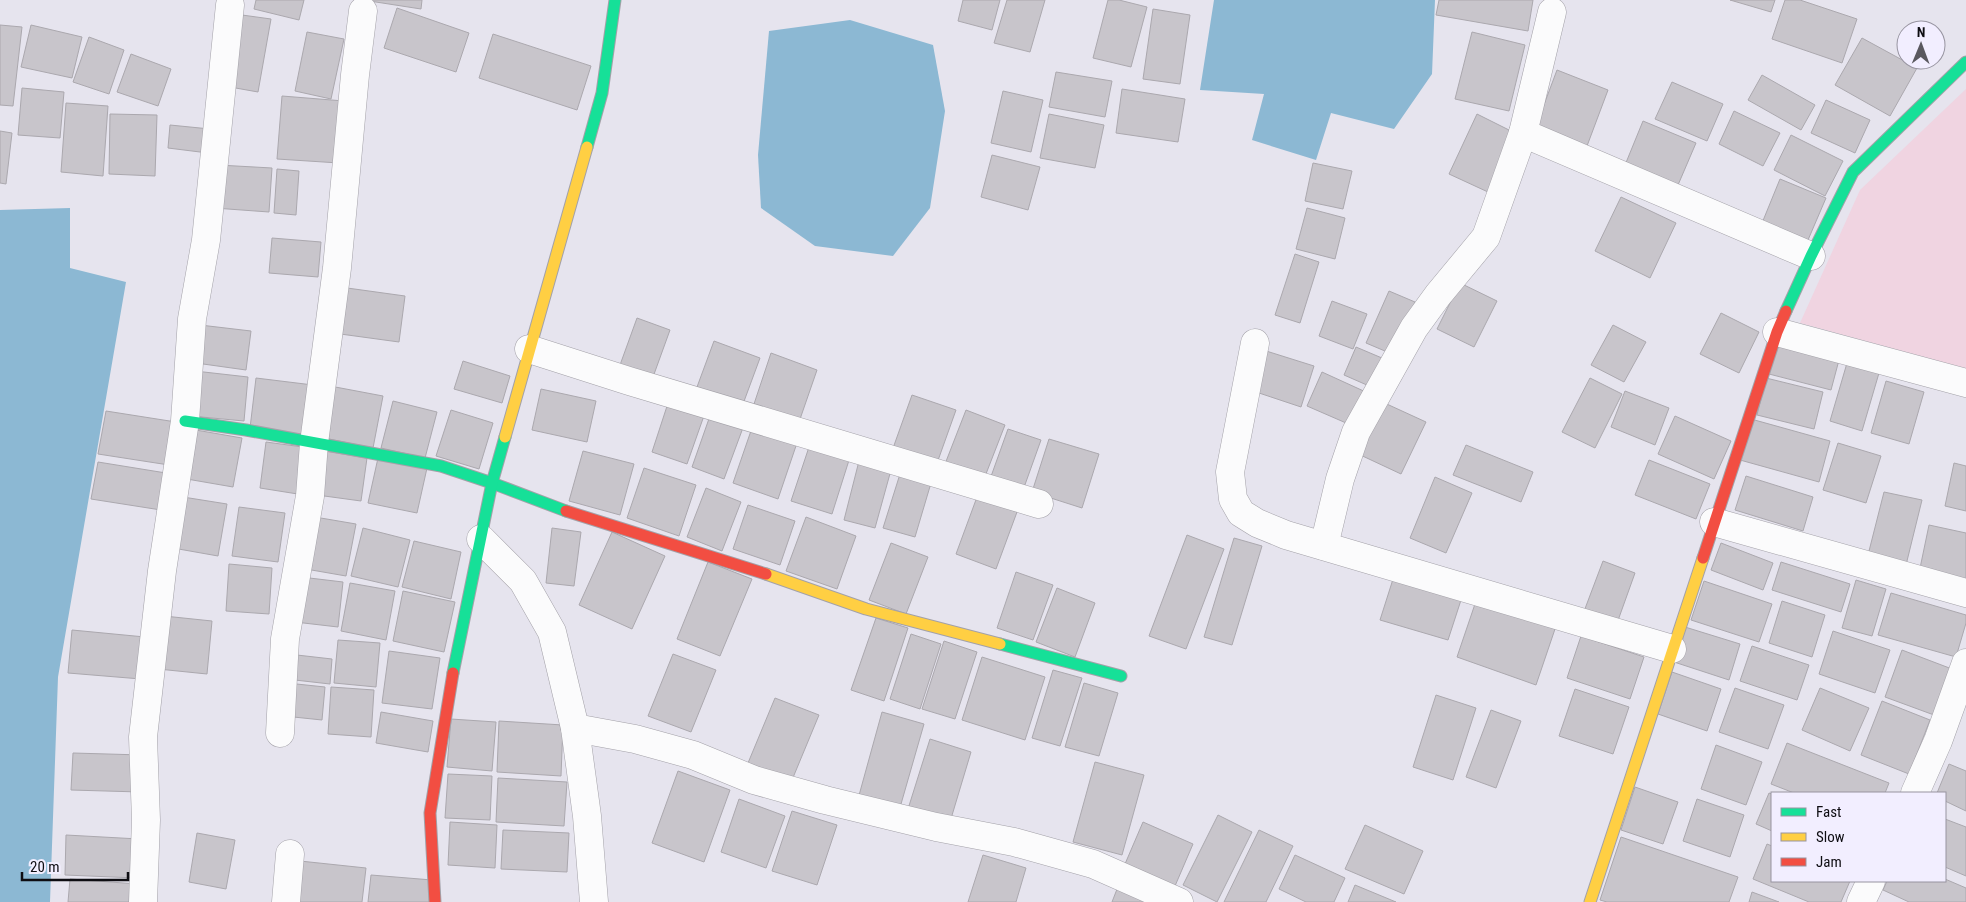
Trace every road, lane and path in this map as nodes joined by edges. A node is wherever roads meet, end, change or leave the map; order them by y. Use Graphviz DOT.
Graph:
graph roads {
  1 [pos="615,0"];
  2 [pos="230,5"];
  3 [pos="363,11"];
  4 [pos="1552,12"];
  5 [pos="1966,62"];
  6 [pos="1523,133"];
  7 [pos="1811,256"];
  8 [pos="1778,332"];
  9 [pos="1255,343"];
  10 [pos="529,349"];
  11 [pos="1966,383"];
  12 [pos="185,421"];
  13 [pos="314,443"];
  14 [pos="492,483"];
  15 [pos="1039,504"];
  16 [pos="1714,522"];
  17 [pos="481,539"];
  18 [pos="1324,546"];
  19 [pos="1966,593"];
  20 [pos="1672,649"];
  21 [pos="1966,663"];
  22 [pos="1121,676"];
  23 [pos="575,728"];
  24 [pos="280,733"];
  25 [pos="1915,792"];
  26 [pos="290,854"];
  27 [pos="1870,882"];
  28 [pos="143,902"];
  29 [pos="286,902"];
  30 [pos="435,902"];
  31 [pos="594,902"];
  32 [pos="1179,902"];
  33 [pos="1590,902"];
  34 [pos="1860,902"];
  1 -- 10 [label="street"];
  2 -- 12 [label="street"];
  3 -- 13 [label="street"];
  4 -- 6 [label="street"];
  5 -- 7 [label="street"];
  6 -- 7 [label="street"];
  6 -- 18 [label="street"];
  7 -- 8 [label="street"];
  8 -- 11 [label="street"];
  8 -- 16 [label="street"];
  9 -- 18 [label="street"];
  10 -- 14 [label="street"];
  10 -- 15 [label="street"];
  12 -- 13 [label="street"];
  12 -- 28 [label="street"];
  13 -- 14 [label="street"];
  13 -- 24 [label="street"];
  14 -- 17 [label="street"];
  14 -- 22 [label="street"];
  16 -- 19 [label="street"];
  16 -- 20 [label="street"];
  17 -- 23 [label="street"];
  17 -- 30 [label="street"];
  18 -- 20 [label="street"];
  20 -- 33 [label="street"];
  21 -- 25 [label="street"];
  23 -- 31 [label="street"];
  23 -- 32 [label="street"];
  26 -- 29 [label="street"];
  27 -- 34 [label="street"];
}
